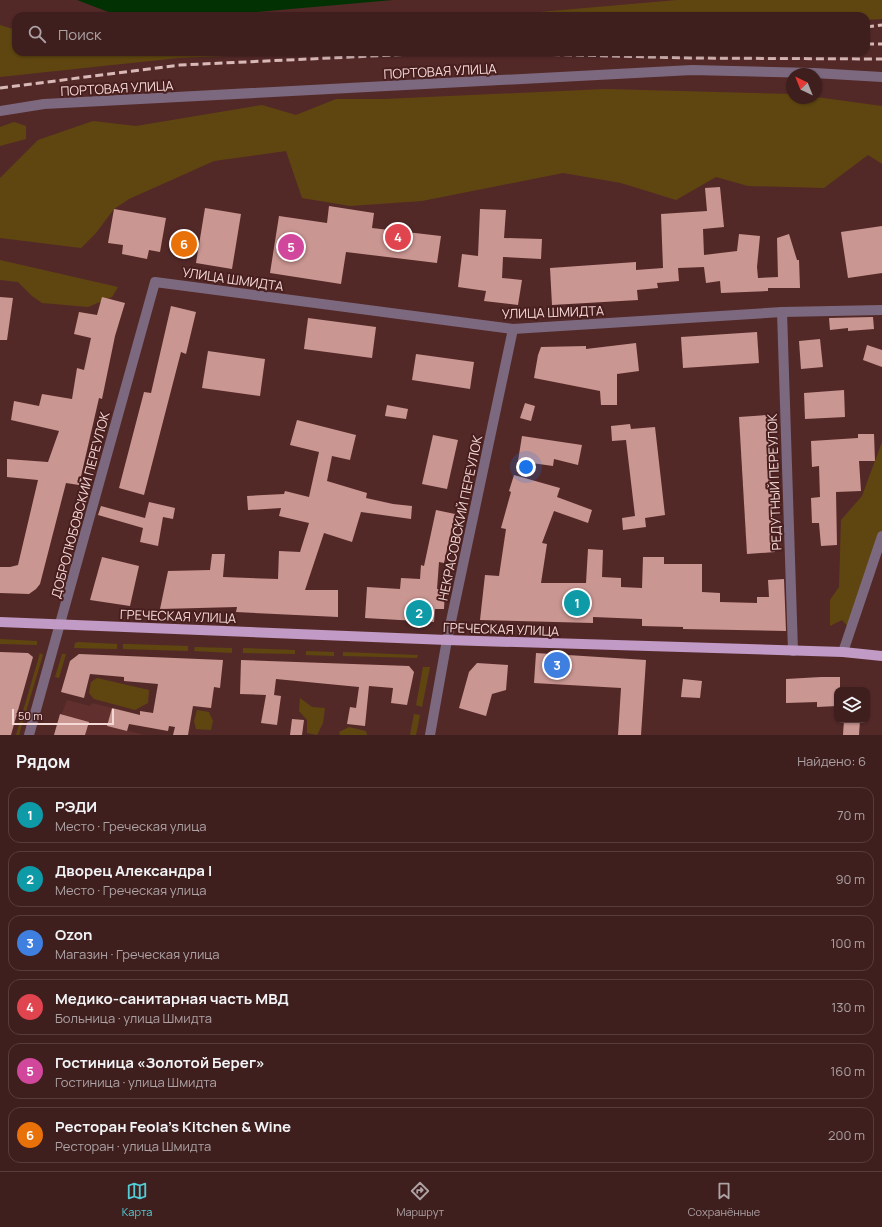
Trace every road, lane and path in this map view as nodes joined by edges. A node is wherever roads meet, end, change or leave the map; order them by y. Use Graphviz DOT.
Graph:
graph roads {
  1 [pos="882,77"];
  2 [pos="0,111"];
  3 [pos="155,282"];
  4 [pos="882,310"];
  5 [pos="782,312"];
  6 [pos="513,329"];
  7 [pos="882,536"];
  8 [pos="0,622"];
  9 [pos="60,624"];
  10 [pos="447,640"];
  11 [pos="793,651"];
  12 [pos="843,652"];
  13 [pos="882,656"];
  14 [pos="28,735"];
  15 [pos="430,735"];
  1 -- 2 [label="street, ПОРТОВАЯ УЛИЦА"];
  3 -- 6 [label="street, УЛИЦА ШМИДТА"];
  3 -- 9 [label="street, ДОБРОЛЮБОВСКИЙ ПЕРЕУЛОК"];
  4 -- 5 [label="street, УЛИЦА ШМИДТА"];
  5 -- 6 [label="street, УЛИЦА ШМИДТА"];
  5 -- 11 [label="street, РЕДУТНЫЙ ПЕРЕУЛОК"];
  6 -- 10 [label="street, НЕКРАСОВСКИЙ ПЕРЕУЛОК"];
  7 -- 12 [label="street"];
  8 -- 9 [label="main road, ГРЕЧЕСКАЯ УЛИЦА"];
  9 -- 10 [label="main road, ГРЕЧЕСКАЯ УЛИЦА"];
  9 -- 14 [label="street, ДОБРОЛЮБОВСКИЙ ПЕРЕУЛОК"];
  10 -- 11 [label="main road, ГРЕЧЕСКАЯ УЛИЦА"];
  10 -- 15 [label="street, НЕКРАСОВСКИЙ ПЕРЕУЛОК"];
  11 -- 12 [label="main road, ГРЕЧЕСКАЯ УЛИЦА"];
  12 -- 13 [label="main road, ГРЕЧЕСКАЯ УЛИЦА"];
}
